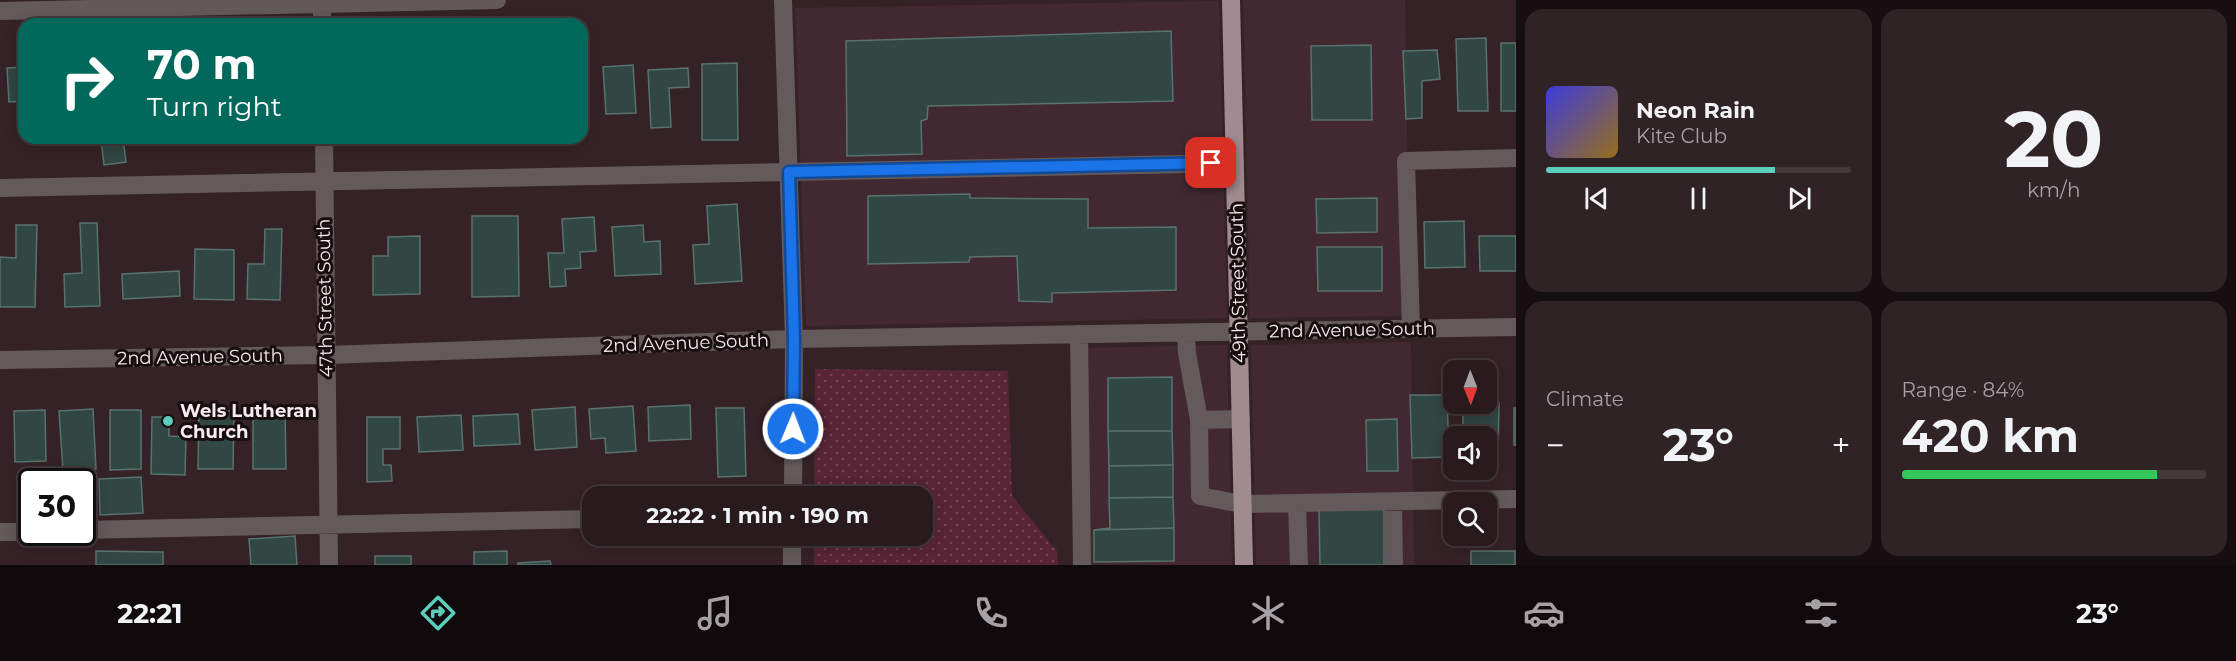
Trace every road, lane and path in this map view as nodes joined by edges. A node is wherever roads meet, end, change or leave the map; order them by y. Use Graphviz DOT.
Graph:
graph roads {
  1 [pos="497,0"];
  2 [pos="783,0"];
  3 [pos="1231,0"];
  4 [pos="322,2"];
  5 [pos="0,11"];
  6 [pos="322,18"];
  7 [pos="324,144"];
  8 [pos="1516,158"];
  9 [pos="1235,163"];
  10 [pos="789,172"];
  11 [pos="324,181"];
  12 [pos="0,188"];
  13 [pos="1516,327"];
  14 [pos="1411,329"];
  15 [pos="1239,332"];
  16 [pos="1186,333"];
  17 [pos="1079,334"];
  18 [pos="794,339"];
  19 [pos="326,355"];
  20 [pos="0,360"];
  21 [pos="1241,419"];
  22 [pos="1199,420"];
  23 [pos="793,486"];
  24 [pos="1516,499"];
  25 [pos="1393,501"];
  26 [pos="1297,503"];
  27 [pos="1242,504"];
  28 [pos="582,519"];
  29 [pos="329,525"];
  30 [pos="96,530"];
  31 [pos="0,532"];
  32 [pos="18,532"];
  33 [pos="792,546"];
  34 [pos="329,565"];
  35 [pos="792,565"];
  36 [pos="1082,565"];
  37 [pos="1244,565"];
  38 [pos="1299,565"];
  39 [pos="1394,565"];
  1 -- 4 [label="street"];
  2 -- 10 [label="street"];
  3 -- 9 [label="main road, 49th Street South"];
  4 -- 5 [label="street"];
  4 -- 6 [label="street"];
  7 -- 11 [label="street, 47th Street South"];
  8 -- 14 [label="street"];
  9 -- 10 [label="street"];
  9 -- 15 [label="main road, 49th Street South"];
  10 -- 11 [label="street"];
  10 -- 18 [label="street"];
  11 -- 12 [label="street"];
  11 -- 19 [label="street, 47th Street South"];
  13 -- 14 [label="street, 2nd Avenue South"];
  14 -- 15 [label="street, 2nd Avenue South"];
  15 -- 16 [label="street, 2nd Avenue South"];
  15 -- 21 [label="main road, 49th Street South"];
  16 -- 17 [label="street, 2nd Avenue South"];
  16 -- 22 [label="street"];
  17 -- 18 [label="street, 2nd Avenue South"];
  17 -- 36 [label="street"];
  18 -- 19 [label="street, 2nd Avenue South"];
  18 -- 23 [label="street"];
  19 -- 20 [label="street, 2nd Avenue South"];
  19 -- 29 [label="street, 47th Street South"];
  21 -- 22 [label="street"];
  21 -- 27 [label="main road, 49th Street South"];
  22 -- 27 [label="street"];
  24 -- 25 [label="street"];
  25 -- 26 [label="street"];
  25 -- 39 [label="street"];
  26 -- 27 [label="street"];
  26 -- 38 [label="street"];
  27 -- 37 [label="main road, 49th Street South"];
  28 -- 29 [label="street"];
  29 -- 30 [label="street"];
  29 -- 34 [label="street, 47th Street South"];
  31 -- 32 [label="street"];
  33 -- 35 [label="street"];
}
